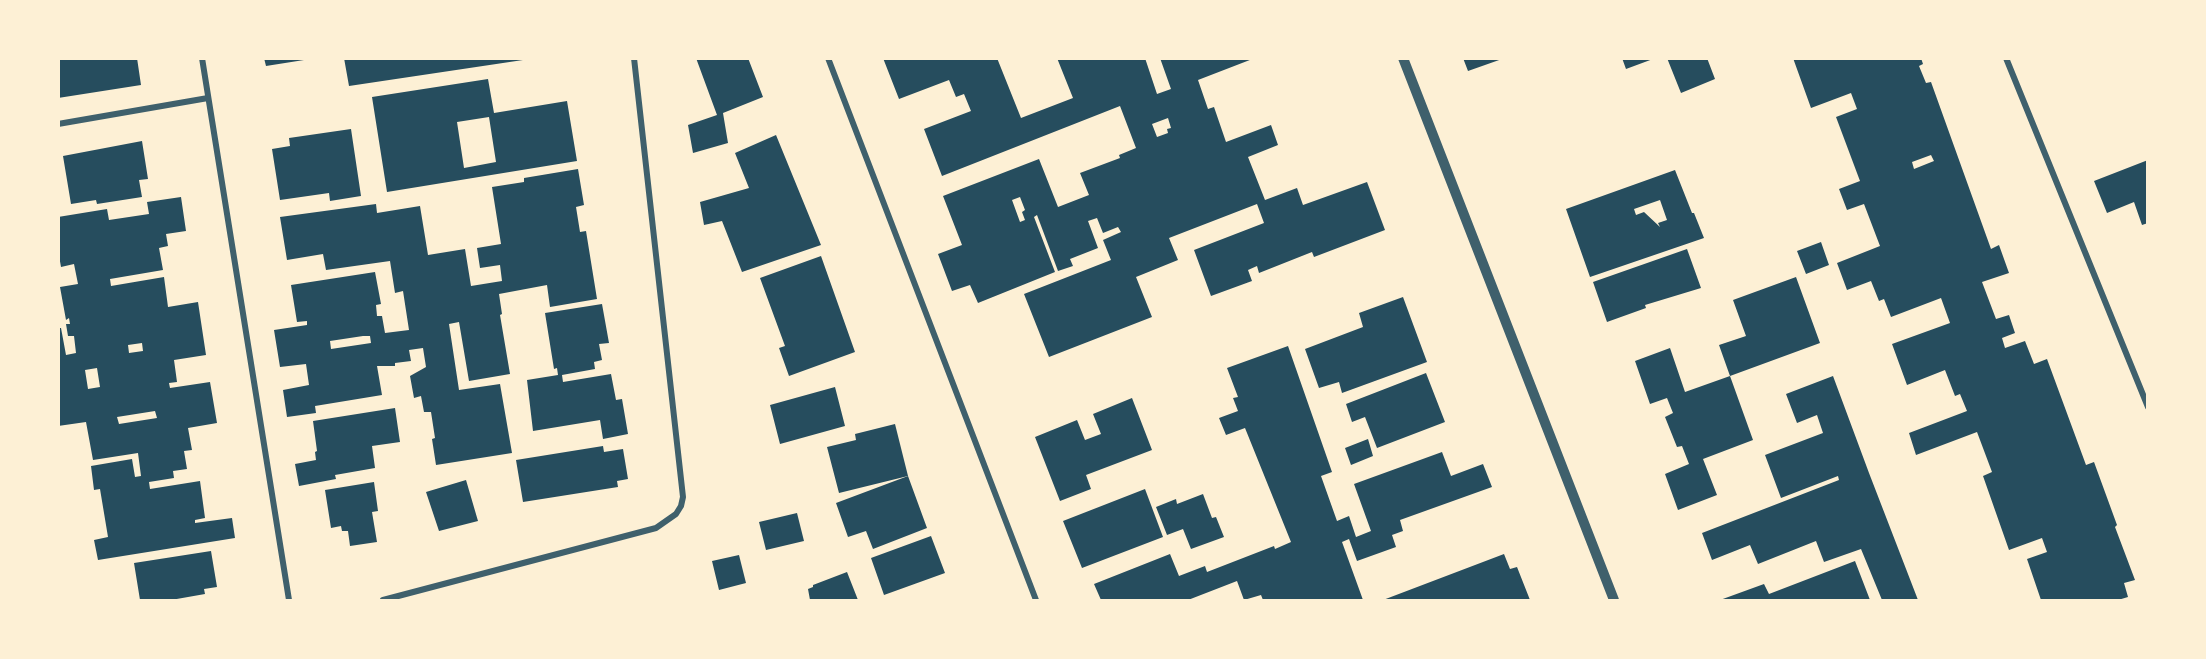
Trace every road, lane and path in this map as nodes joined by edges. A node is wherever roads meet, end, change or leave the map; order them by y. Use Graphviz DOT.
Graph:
graph roads {
  1 [pos="202,58"];
  2 [pos="634,58"];
  3 [pos="828,58"];
  4 [pos="1403,58"];
  5 [pos="2006,58"];
  6 [pos="208,98"];
  7 [pos="58,124"];
  8 [pos="2148,407"];
  9 [pos="289,600"];
  10 [pos="383,600"];
  11 [pos="1036,600"];
  12 [pos="1614,600"];
  1 -- 6 [label="street"];
  2 -- 10 [label="street"];
  3 -- 11 [label="street"];
  4 -- 12 [label="street"];
  5 -- 8 [label="street"];
  6 -- 7 [label="street"];
  6 -- 9 [label="street"];
}
